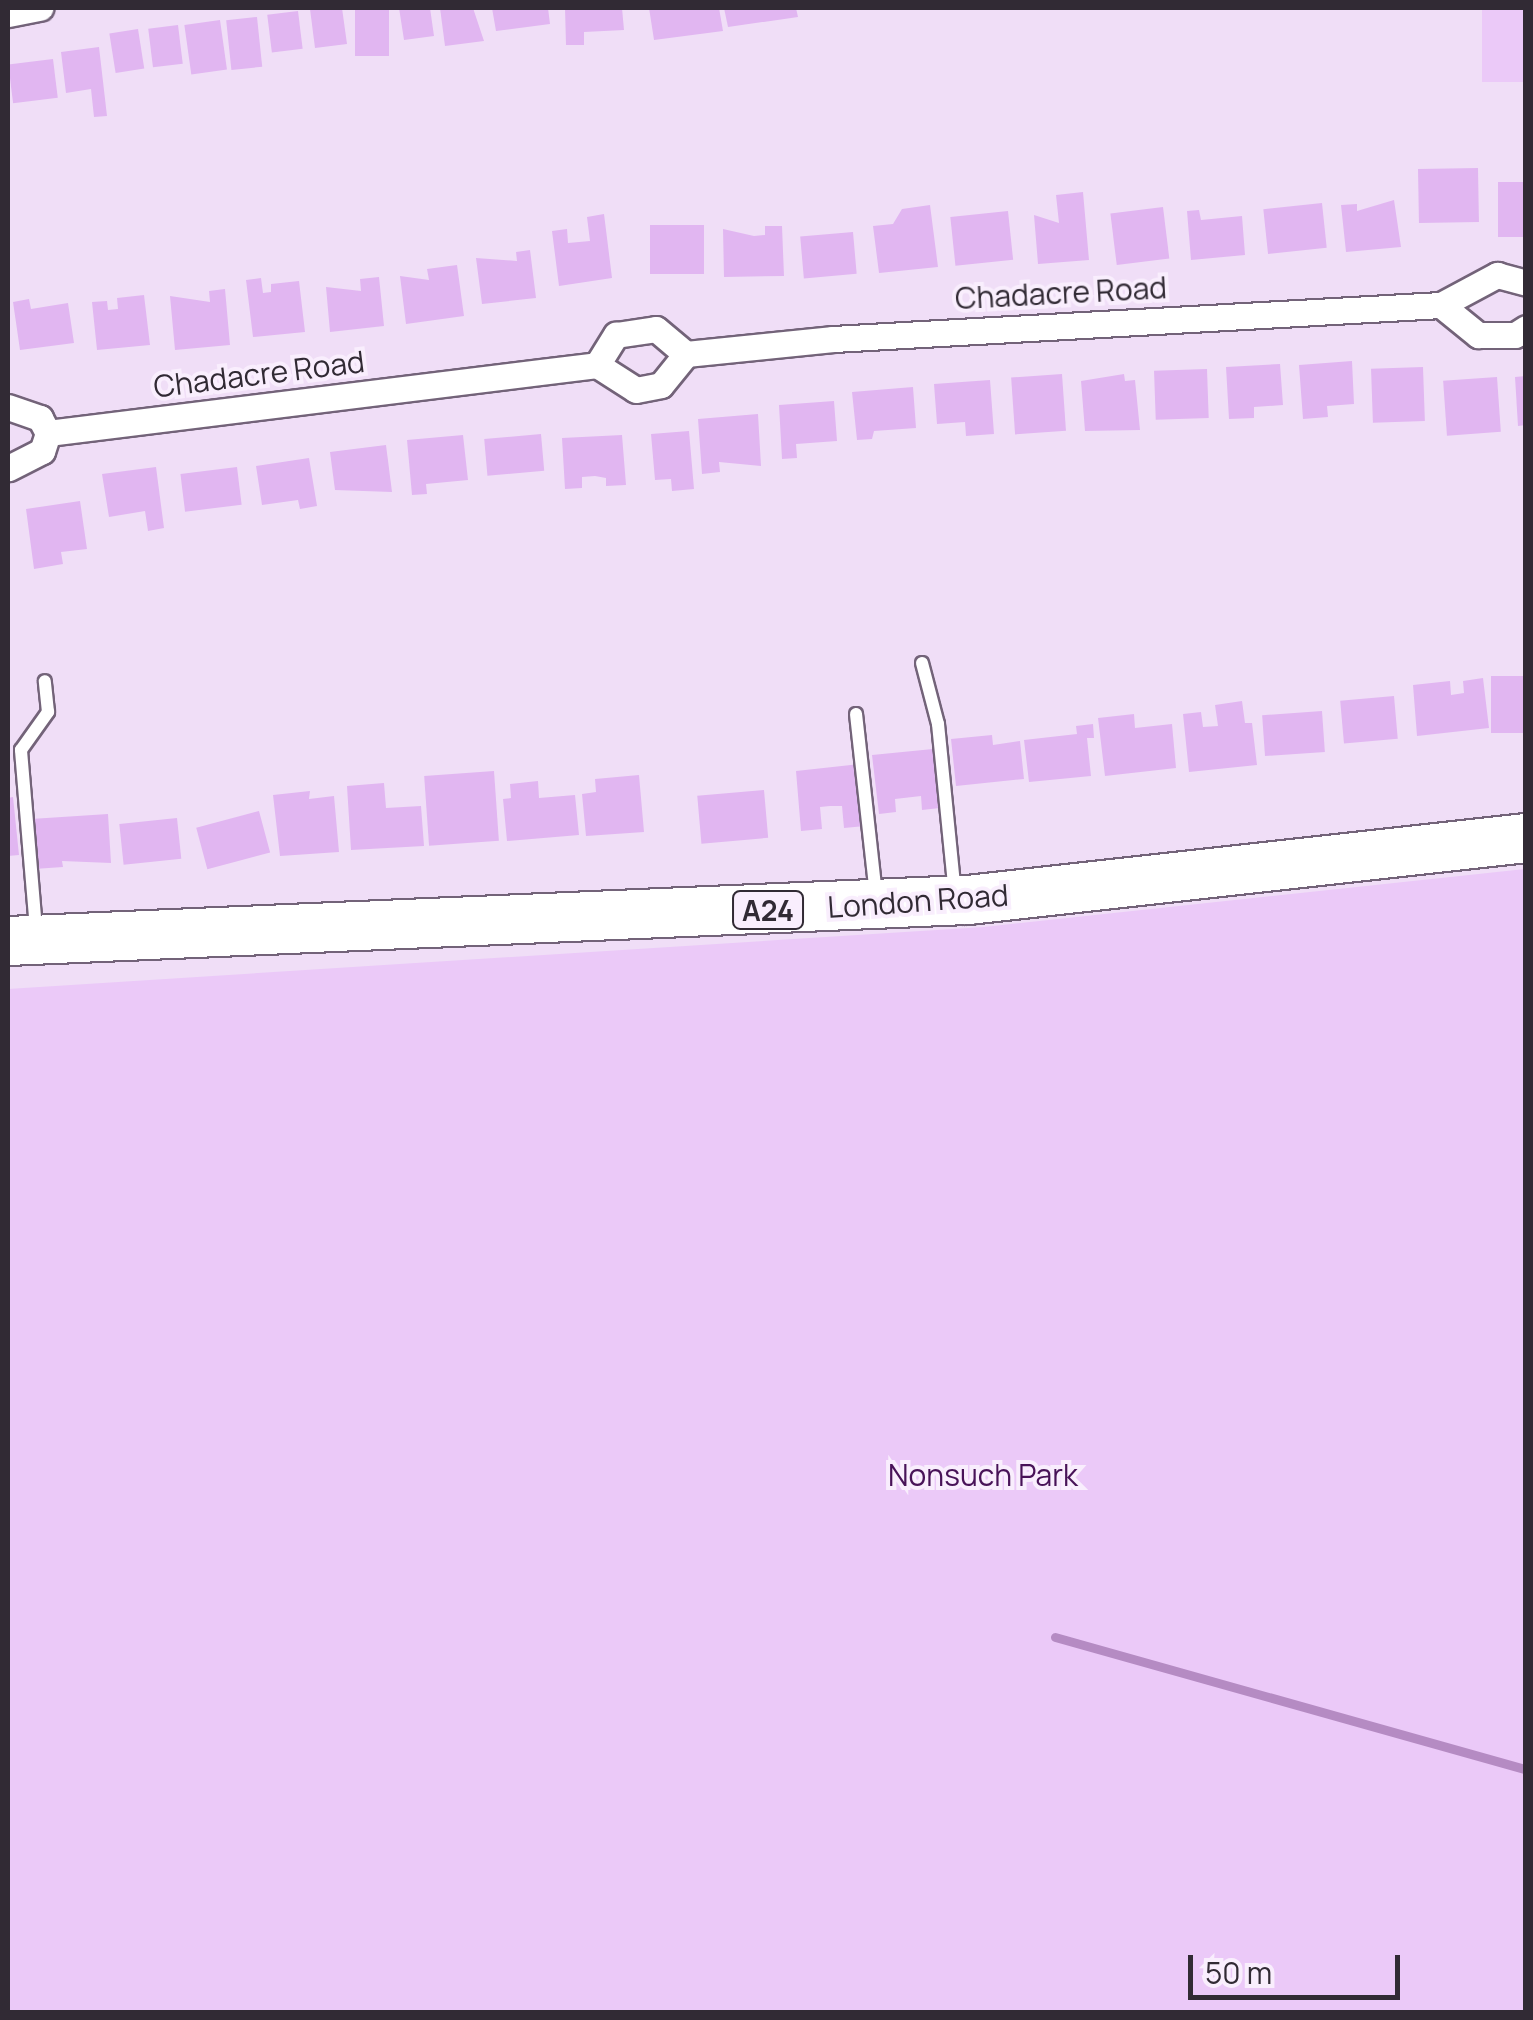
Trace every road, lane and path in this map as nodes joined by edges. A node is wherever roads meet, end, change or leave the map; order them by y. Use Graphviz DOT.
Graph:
graph roads {
  1 [pos="40,8"];
  2 [pos="8,14"];
  3 [pos="1526,283"];
  4 [pos="1441,305"];
  5 [pos="1526,328"];
  6 [pos="686,354"];
  7 [pos="597,365"];
  8 [pos="8,408"];
  9 [pos="48,433"];
  10 [pos="8,468"];
  11 [pos="922,663"];
  12 [pos="45,681"];
  13 [pos="856,714"];
  14 [pos="1526,838"];
  15 [pos="956,900"];
  16 [pos="876,904"];
  17 [pos="22,940"];
  1 -- 2 [label="street"];
  3 -- 4 [label="street, Chadacre Road"];
  4 -- 5 [label="street"];
  4 -- 6 [label="street, Chadacre Road"];
  6 -- 7 [label="street"];
  6 -- 7 [label="street"];
  7 -- 9 [label="street, Chadacre Road"];
  8 -- 9 [label="street"];
  9 -- 10 [label="street"];
  11 -- 15 [label="lane"];
  12 -- 17 [label="lane"];
  13 -- 16 [label="lane"];
  14 -- 15 [label="highway, London Road / A24"];
  15 -- 16 [label="highway, London Road / A24"];
  16 -- 17 [label="highway, London Road / A24"];
}
